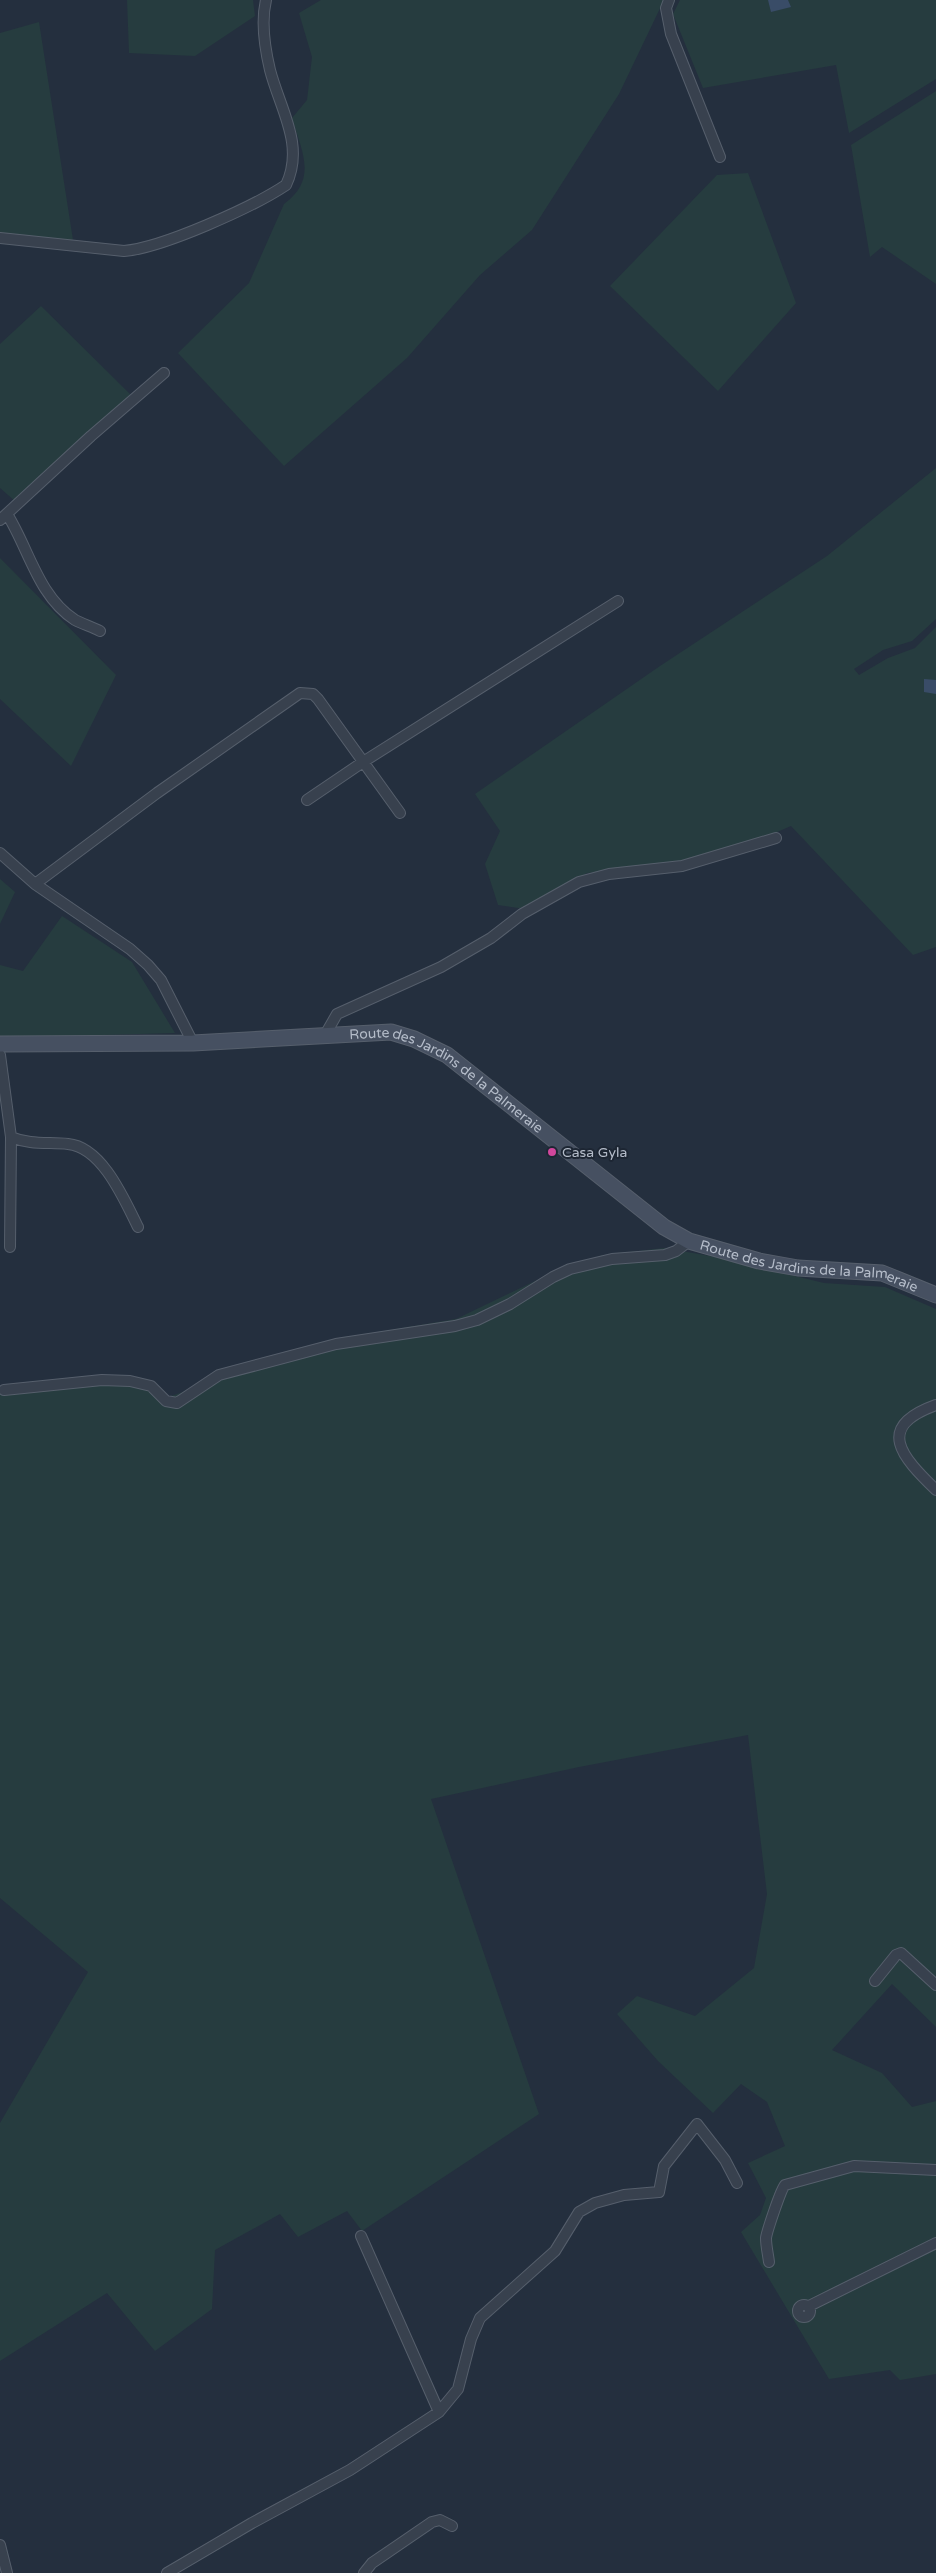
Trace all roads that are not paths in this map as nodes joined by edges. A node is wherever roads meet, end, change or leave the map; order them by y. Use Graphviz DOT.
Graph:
graph roads {
  1 [pos="266,0"];
  2 [pos="669,0"];
  3 [pos="720,157"];
  4 [pos="0,238"];
  5 [pos="164,373"];
  6 [pos="3,517"];
  7 [pos="618,601"];
  8 [pos="100,631"];
  9 [pos="363,762"];
  10 [pos="307,800"];
  11 [pos="400,813"];
  12 [pos="776,838"];
  13 [pos="0,853"];
  14 [pos="35,884"];
  15 [pos="325,1035"];
  16 [pos="193,1043"];
  17 [pos="0,1044"];
  18 [pos="0,1055"];
  19 [pos="11,1137"];
  20 [pos="138,1227"];
  21 [pos="689,1241"];
  22 [pos="10,1247"];
  23 [pos="936,1295"];
  24 [pos="4,1390"];
  25 [pos="936,1405"];
  26 [pos="936,1490"];
  27 [pos="874,1981"];
  28 [pos="936,1985"];
  29 [pos="936,2170"];
  30 [pos="737,2183"];
  31 [pos="361,2236"];
  32 [pos="936,2244"];
  33 [pos="769,2262"];
  34 [pos="809,2306"];
  35 [pos="439,2412"];
  36 [pos="452,2526"];
  37 [pos="0,2545"];
  38 [pos="7,2573"];
  39 [pos="167,2573"];
  40 [pos="364,2573"];
  1 -- 4 [label="street"];
  2 -- 3 [label="street"];
  5 -- 6 [label="street"];
  6 -- 8 [label="street"];
  7 -- 9 [label="street"];
  9 -- 10 [label="street"];
  9 -- 11 [label="street"];
  9 -- 14 [label="street"];
  12 -- 15 [label="street"];
  13 -- 14 [label="street"];
  14 -- 16 [label="street"];
  15 -- 16 [label="street, Route des Jardins de la Palmeraie"];
  15 -- 21 [label="street, Route des Jardins de la Palmeraie"];
  16 -- 17 [label="street, Route des Jardins de la Palmeraie"];
  18 -- 19 [label="street"];
  19 -- 20 [label="street"];
  19 -- 22 [label="street"];
  21 -- 23 [label="street, Route des Jardins de la Palmeraie"];
  21 -- 24 [label="street"];
  25 -- 26 [label="street"];
  27 -- 28 [label="street"];
  29 -- 33 [label="street"];
  30 -- 35 [label="street"];
  31 -- 35 [label="street"];
  32 -- 34 [label="street"];
  35 -- 39 [label="street"];
  36 -- 40 [label="street"];
  37 -- 38 [label="street"];
}
